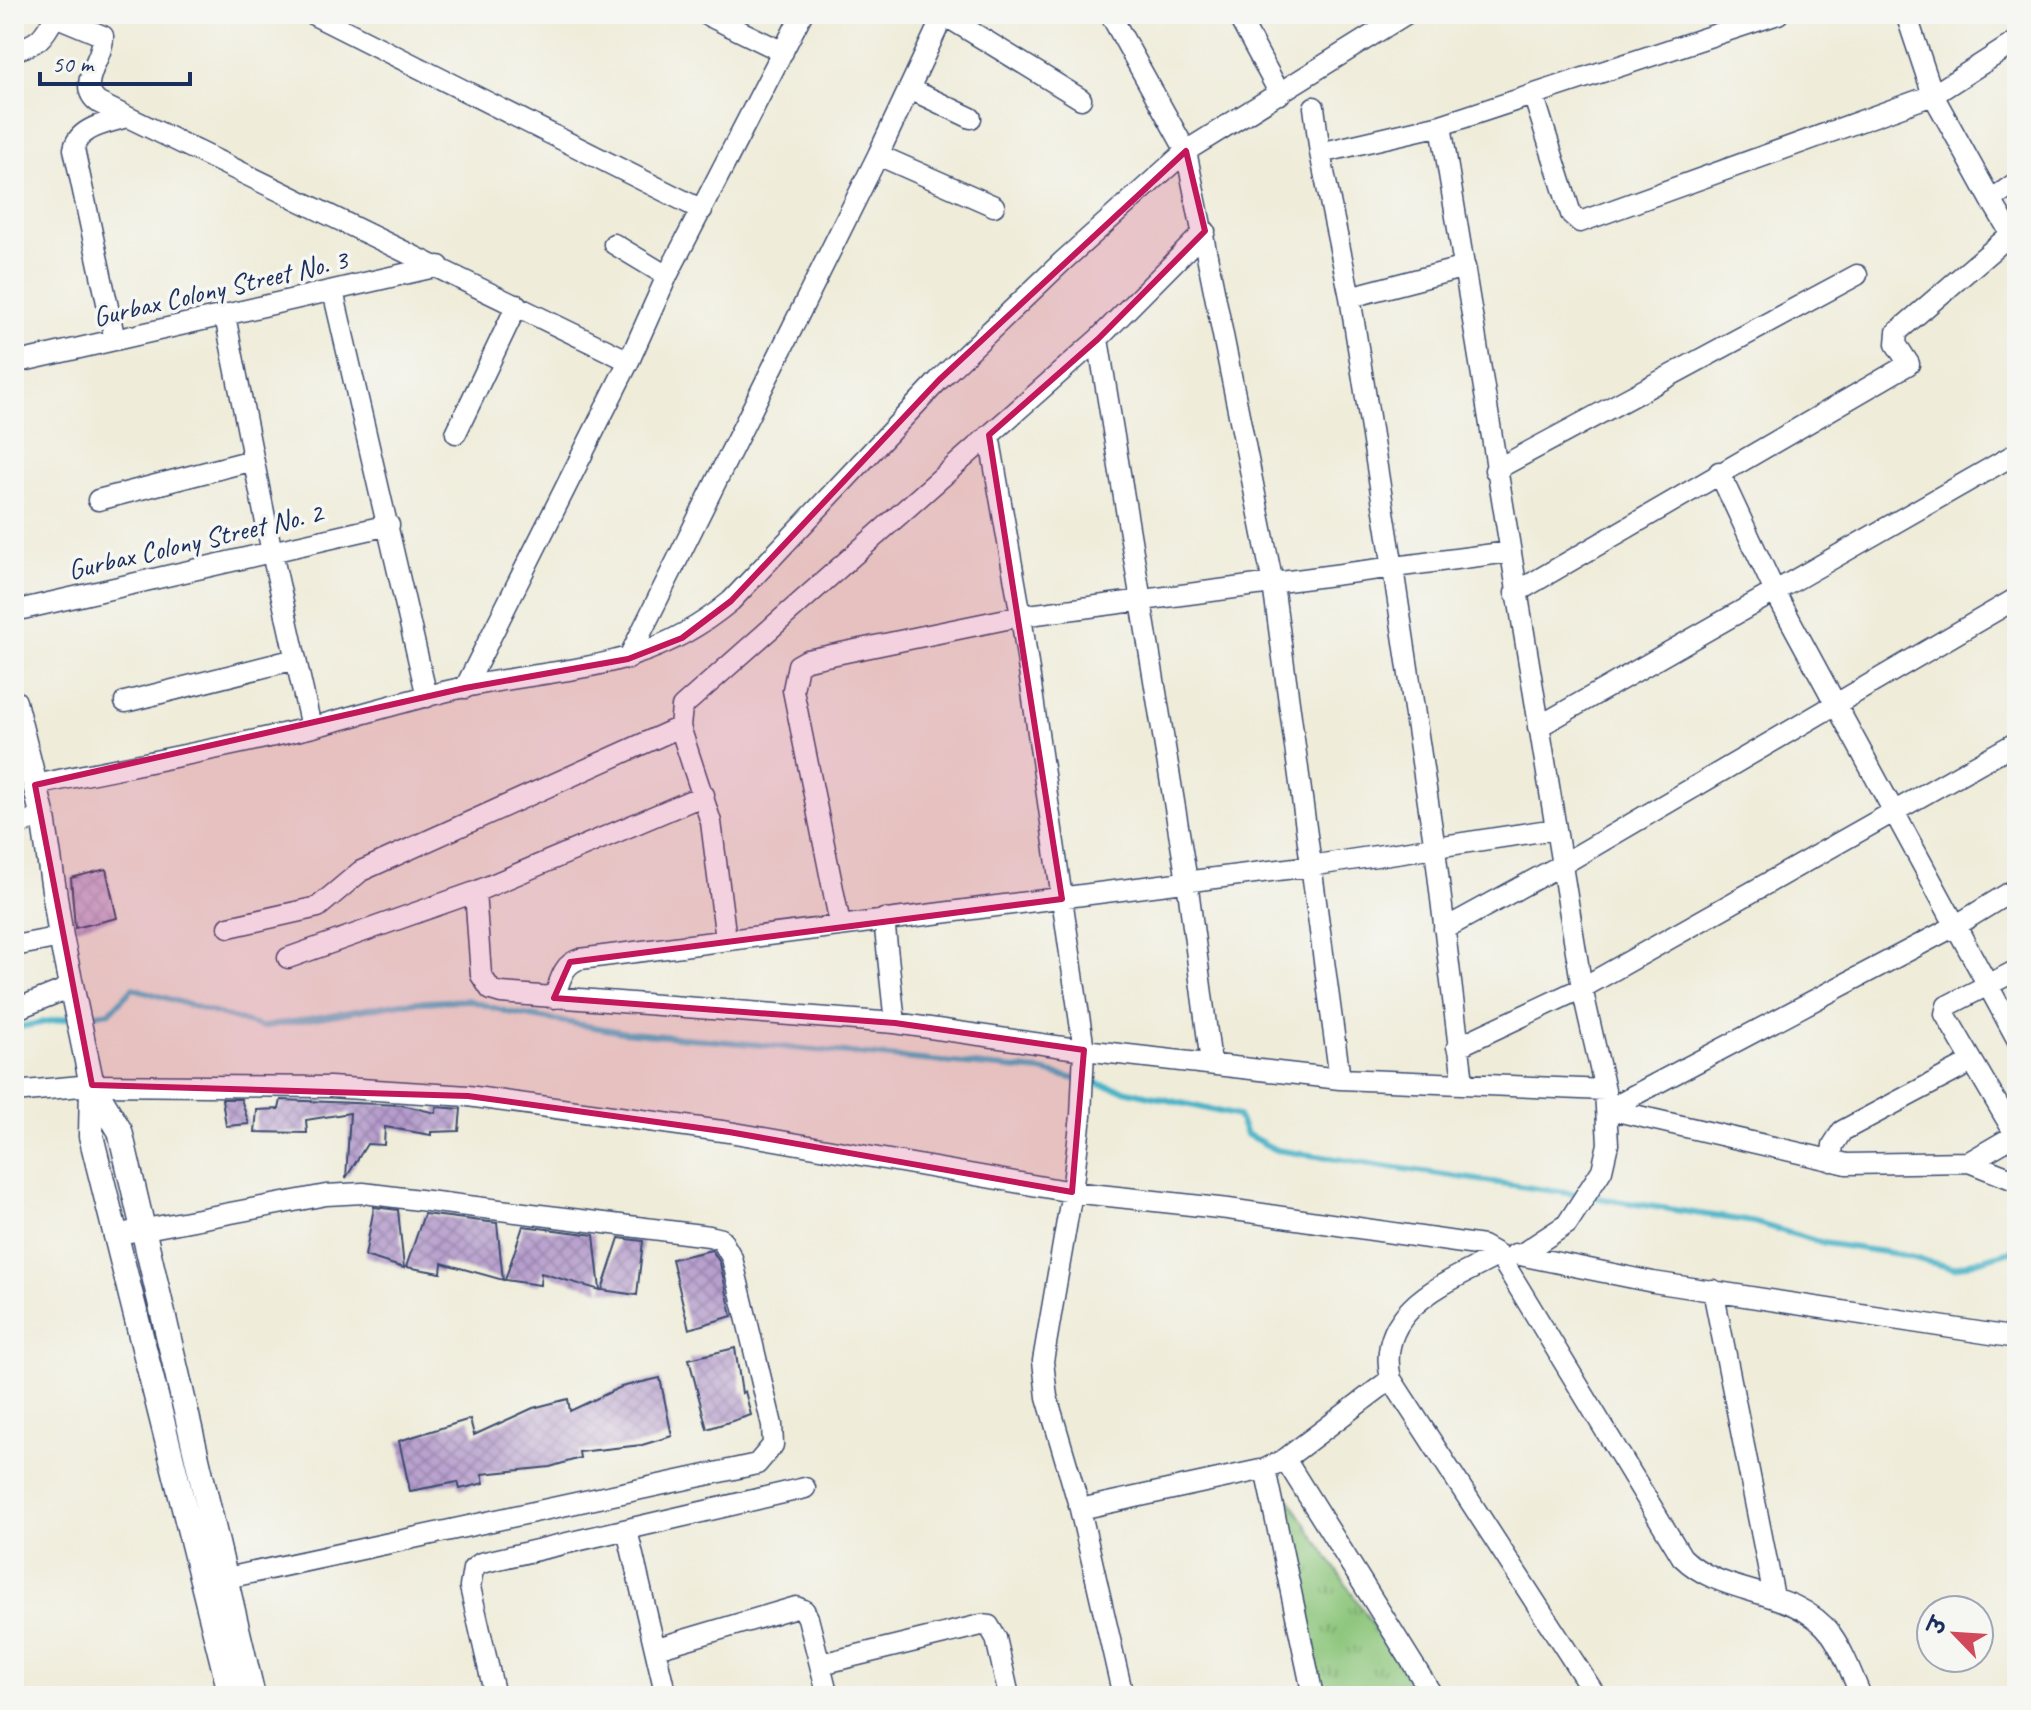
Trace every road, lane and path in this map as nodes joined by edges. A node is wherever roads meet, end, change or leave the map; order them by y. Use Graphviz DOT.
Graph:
graph roads {
  1 [pos="312,14"];
  2 [pos="705,14"];
  3 [pos="802,14"];
  4 [pos="944,14"];
  5 [pos="1110,14"];
  6 [pos="1237,14"];
  7 [pos="1406,14"];
  8 [pos="1778,14"];
  9 [pos="1906,14"];
  10 [pos="52,15"];
  11 [pos="1377,22"];
  12 [pos="2017,41"];
  13 [pos="14,50"];
  14 [pos="783,52"];
  15 [pos="910,89"];
  16 [pos="1280,94"];
  17 [pos="1933,95"];
  18 [pos="1534,97"];
  19 [pos="1081,99"];
  20 [pos="1314,107"];
  21 [pos="127,117"];
  22 [pos="971,118"];
  23 [pos="1441,125"];
  24 [pos="1186,151"];
  25 [pos="1320,153"];
  26 [pos="878,155"];
  27 [pos="2017,182"];
  28 [pos="1991,200"];
  29 [pos="994,206"];
  30 [pos="702,210"];
  31 [pos="1205,231"];
  32 [pos="2014,239"];
  33 [pos="614,244"];
  34 [pos="439,266"];
  35 [pos="1465,267"];
  36 [pos="1857,275"];
  37 [pos="667,276"];
  38 [pos="333,291"];
  39 [pos="1350,297"];
  40 [pos="517,305"];
  41 [pos="225,316"];
  42 [pos="1098,339"];
  43 [pos="115,340"];
  44 [pos="629,361"];
  45 [pos="14,363"];
  46 [pos="456,433"];
  47 [pos="989,435"];
  48 [pos="2017,453"];
  49 [pos="253,460"];
  50 [pos="1495,470"];
  51 [pos="1719,472"];
  52 [pos="98,500"];
  53 [pos="389,525"];
  54 [pos="1509,552"];
  55 [pos="272,553"];
  56 [pos="1393,568"];
  57 [pos="1273,584"];
  58 [pos="1515,593"];
  59 [pos="1776,594"];
  60 [pos="2017,598"];
  61 [pos="1141,600"];
  62 [pos="14,611"];
  63 [pos="1021,616"];
  64 [pos="296,659"];
  65 [pos="628,659"];
  66 [pos="465,688"];
  67 [pos="427,697"];
  68 [pos="14,702"];
  69 [pos="125,702"];
  70 [pos="1834,702"];
  71 [pos="311,727"];
  72 [pos="680,727"];
  73 [pos="1538,727"];
  74 [pos="2017,742"];
  75 [pos="35,785"];
  76 [pos="704,795"];
  77 [pos="1895,814"];
  78 [pos="43,817"];
  79 [pos="14,825"];
  80 [pos="1555,829"];
  81 [pos="1435,849"];
  82 [pos="1563,864"];
  83 [pos="1310,866"];
  84 [pos="1187,881"];
  85 [pos="2017,888"];
  86 [pos="475,892"];
  87 [pos="1062,899"];
  88 [pos="884,919"];
  89 [pos="840,924"];
  90 [pos="1955,926"];
  91 [pos="229,927"];
  92 [pos="1444,929"];
  93 [pos="61,937"];
  94 [pos="726,940"];
  95 [pos="14,946"];
  96 [pos="288,958"];
  97 [pos="2017,970"];
  98 [pos="1986,986"];
  99 [pos="1582,988"];
  100 [pos="72,991"];
  101 [pos="554,998"];
  102 [pos="14,1010"];
  103 [pos="895,1023"];
  104 [pos="2017,1039"];
  105 [pos="1457,1047"];
  106 [pos="1084,1050"];
  107 [pos="1972,1062"];
  108 [pos="1211,1063"];
  109 [pos="1340,1079"];
  110 [pos="1463,1082"];
  111 [pos="92,1085"];
  112 [pos="14,1092"];
  113 [pos="1606,1100"];
  114 [pos="2016,1134"];
  115 [pos="1831,1161"];
  116 [pos="1969,1162"];
  117 [pos="2017,1181"];
  118 [pos="1072,1192"];
  119 [pos="143,1230"];
  120 [pos="114,1235"];
  121 [pos="1503,1253"];
  122 [pos="1713,1290"];
  123 [pos="2017,1338"];
  124 [pos="1391,1379"];
  125 [pos="1285,1459"];
  126 [pos="1265,1469"];
  127 [pos="805,1488"];
  128 [pos="1080,1509"];
  129 [pos="627,1530"];
  130 [pos="215,1581"];
  131 [pos="1774,1597"];
  132 [pos="657,1648"];
  133 [pos="821,1664"];
  134 [pos="231,1696"];
  135 [pos="253,1696"];
  136 [pos="495,1696"];
  137 [pos="666,1696"];
  138 [pos="828,1696"];
  139 [pos="1009,1696"];
  140 [pos="1123,1696"];
  141 [pos="1313,1696"];
  142 [pos="1433,1696"];
  143 [pos="1596,1696"];
  144 [pos="1861,1696"];
  1 -- 30 [label="street"];
  2 -- 14 [label="street"];
  3 -- 14 [label="street"];
  4 -- 15 [label="street"];
  4 -- 19 [label="street"];
  5 -- 24 [label="street"];
  6 -- 16 [label="street"];
  7 -- 11 [label="street"];
  8 -- 18 [label="street"];
  9 -- 17 [label="street"];
  10 -- 13 [label="street"];
  10 -- 21 [label="street"];
  11 -- 16 [label="street"];
  12 -- 17 [label="street"];
  14 -- 30 [label="street"];
  15 -- 22 [label="street"];
  15 -- 26 [label="street"];
  16 -- 24 [label="street"];
  17 -- 18 [label="street"];
  17 -- 28 [label="street"];
  18 -- 23 [label="street"];
  20 -- 25 [label="street"];
  21 -- 34 [label="street"];
  21 -- 43 [label="street"];
  23 -- 25 [label="street"];
  23 -- 35 [label="street"];
  24 -- 31 [label="street"];
  24 -- 65 [label="street"];
  25 -- 39 [label="street"];
  26 -- 29 [label="street"];
  26 -- 65 [label="street"];
  27 -- 28 [label="street"];
  28 -- 32 [label="street"];
  30 -- 37 [label="street"];
  31 -- 42 [label="street"];
  31 -- 57 [label="street"];
  32 -- 51 [label="street"];
  33 -- 37 [label="street"];
  34 -- 38 [label="street, Gurbax Colony Street No. 3"];
  34 -- 40 [label="street"];
  35 -- 39 [label="street"];
  35 -- 50 [label="street"];
  36 -- 50 [label="street"];
  37 -- 44 [label="street"];
  38 -- 41 [label="street, Gurbax Colony Street No. 3"];
  38 -- 53 [label="street"];
  39 -- 56 [label="street"];
  40 -- 44 [label="street"];
  40 -- 46 [label="street"];
  41 -- 43 [label="street, Gurbax Colony Street No. 3"];
  41 -- 49 [label="street"];
  42 -- 47 [label="street"];
  42 -- 61 [label="street"];
  43 -- 45 [label="street, Gurbax Colony Street No. 3"];
  44 -- 66 [label="street"];
  47 -- 63 [label="street"];
  47 -- 72 [label="street"];
  48 -- 59 [label="street"];
  49 -- 52 [label="street"];
  49 -- 55 [label="street"];
  50 -- 54 [label="street"];
  51 -- 58 [label="street"];
  51 -- 59 [label="street"];
  53 -- 55 [label="street, Gurbax Colony Street No. 2"];
  53 -- 67 [label="street"];
  54 -- 56 [label="street"];
  54 -- 58 [label="street"];
  55 -- 62 [label="street, Gurbax Colony Street No. 2"];
  55 -- 64 [label="street"];
  56 -- 57 [label="street"];
  56 -- 81 [label="street"];
  57 -- 61 [label="street"];
  57 -- 83 [label="street"];
  58 -- 73 [label="street"];
  59 -- 70 [label="street"];
  59 -- 73 [label="street"];
  60 -- 70 [label="street"];
  61 -- 63 [label="street"];
  61 -- 84 [label="street"];
  63 -- 87 [label="street"];
  63 -- 89 [label="street"];
  64 -- 69 [label="street"];
  64 -- 71 [label="street"];
  65 -- 66 [label="street"];
  66 -- 67 [label="street"];
  67 -- 71 [label="street"];
  68 -- 75 [label="street"];
  70 -- 77 [label="street"];
  70 -- 82 [label="street"];
  71 -- 75 [label="street"];
  72 -- 76 [label="street"];
  72 -- 91 [label="street"];
  73 -- 80 [label="street"];
  74 -- 77 [label="street"];
  75 -- 78 [label="street"];
  76 -- 86 [label="street"];
  76 -- 94 [label="street"];
  77 -- 90 [label="street"];
  77 -- 99 [label="street"];
  78 -- 79 [label="street"];
  78 -- 93 [label="street"];
  80 -- 81 [label="street"];
  80 -- 82 [label="street"];
  81 -- 83 [label="street"];
  81 -- 92 [label="street"];
  82 -- 92 [label="street"];
  82 -- 99 [label="street"];
  83 -- 84 [label="street"];
  83 -- 109 [label="street"];
  84 -- 87 [label="street"];
  84 -- 108 [label="street"];
  85 -- 90 [label="street"];
  86 -- 96 [label="street"];
  86 -- 101 [label="street"];
  87 -- 88 [label="street"];
  87 -- 106 [label="street"];
  88 -- 89 [label="street"];
  88 -- 103 [label="street"];
  89 -- 94 [label="street"];
  90 -- 98 [label="street"];
  90 -- 113 [label="street"];
  92 -- 105 [label="street"];
  93 -- 95 [label="street"];
  93 -- 100 [label="street"];
  94 -- 101 [label="street"];
  97 -- 98 [label="street"];
  98 -- 104 [label="street"];
  98 -- 107 [label="street"];
  99 -- 105 [label="street"];
  99 -- 113 [label="street"];
  100 -- 102 [label="street"];
  100 -- 111 [label="street"];
  101 -- 103 [label="street"];
  103 -- 106 [label="street"];
  105 -- 110 [label="street"];
  106 -- 108 [label="street"];
  106 -- 118 [label="street"];
  107 -- 114 [label="street"];
  107 -- 115 [label="street"];
  108 -- 109 [label="street"];
  109 -- 110 [label="street"];
  110 -- 113 [label="street"];
  111 -- 112 [label="street"];
  111 -- 118 [label="street"];
  111 -- 119 [label="street"];
  111 -- 120 [label="street"];
  113 -- 115 [label="street"];
  113 -- 121 [label="street"];
  114 -- 116 [label="street"];
  115 -- 116 [label="street"];
  116 -- 117 [label="street"];
  118 -- 121 [label="street"];
  118 -- 128 [label="street"];
  119 -- 120 [label="street"];
  119 -- 130 [label="street"];
  119 -- 130 [label="street"];
  120 -- 130 [label="street"];
  121 -- 122 [label="street"];
  121 -- 124 [label="street"];
  121 -- 131 [label="street"];
  122 -- 123 [label="street"];
  122 -- 131 [label="street"];
  124 -- 125 [label="street"];
  124 -- 143 [label="street"];
  125 -- 126 [label="street"];
  125 -- 142 [label="street"];
  126 -- 128 [label="street"];
  126 -- 141 [label="street"];
  127 -- 129 [label="street"];
  128 -- 140 [label="street"];
  129 -- 132 [label="street"];
  129 -- 136 [label="street"];
  130 -- 134 [label="street"];
  130 -- 135 [label="street"];
  131 -- 144 [label="street"];
  132 -- 133 [label="street"];
  132 -- 137 [label="street"];
  133 -- 138 [label="street"];
  133 -- 139 [label="street"];
}
